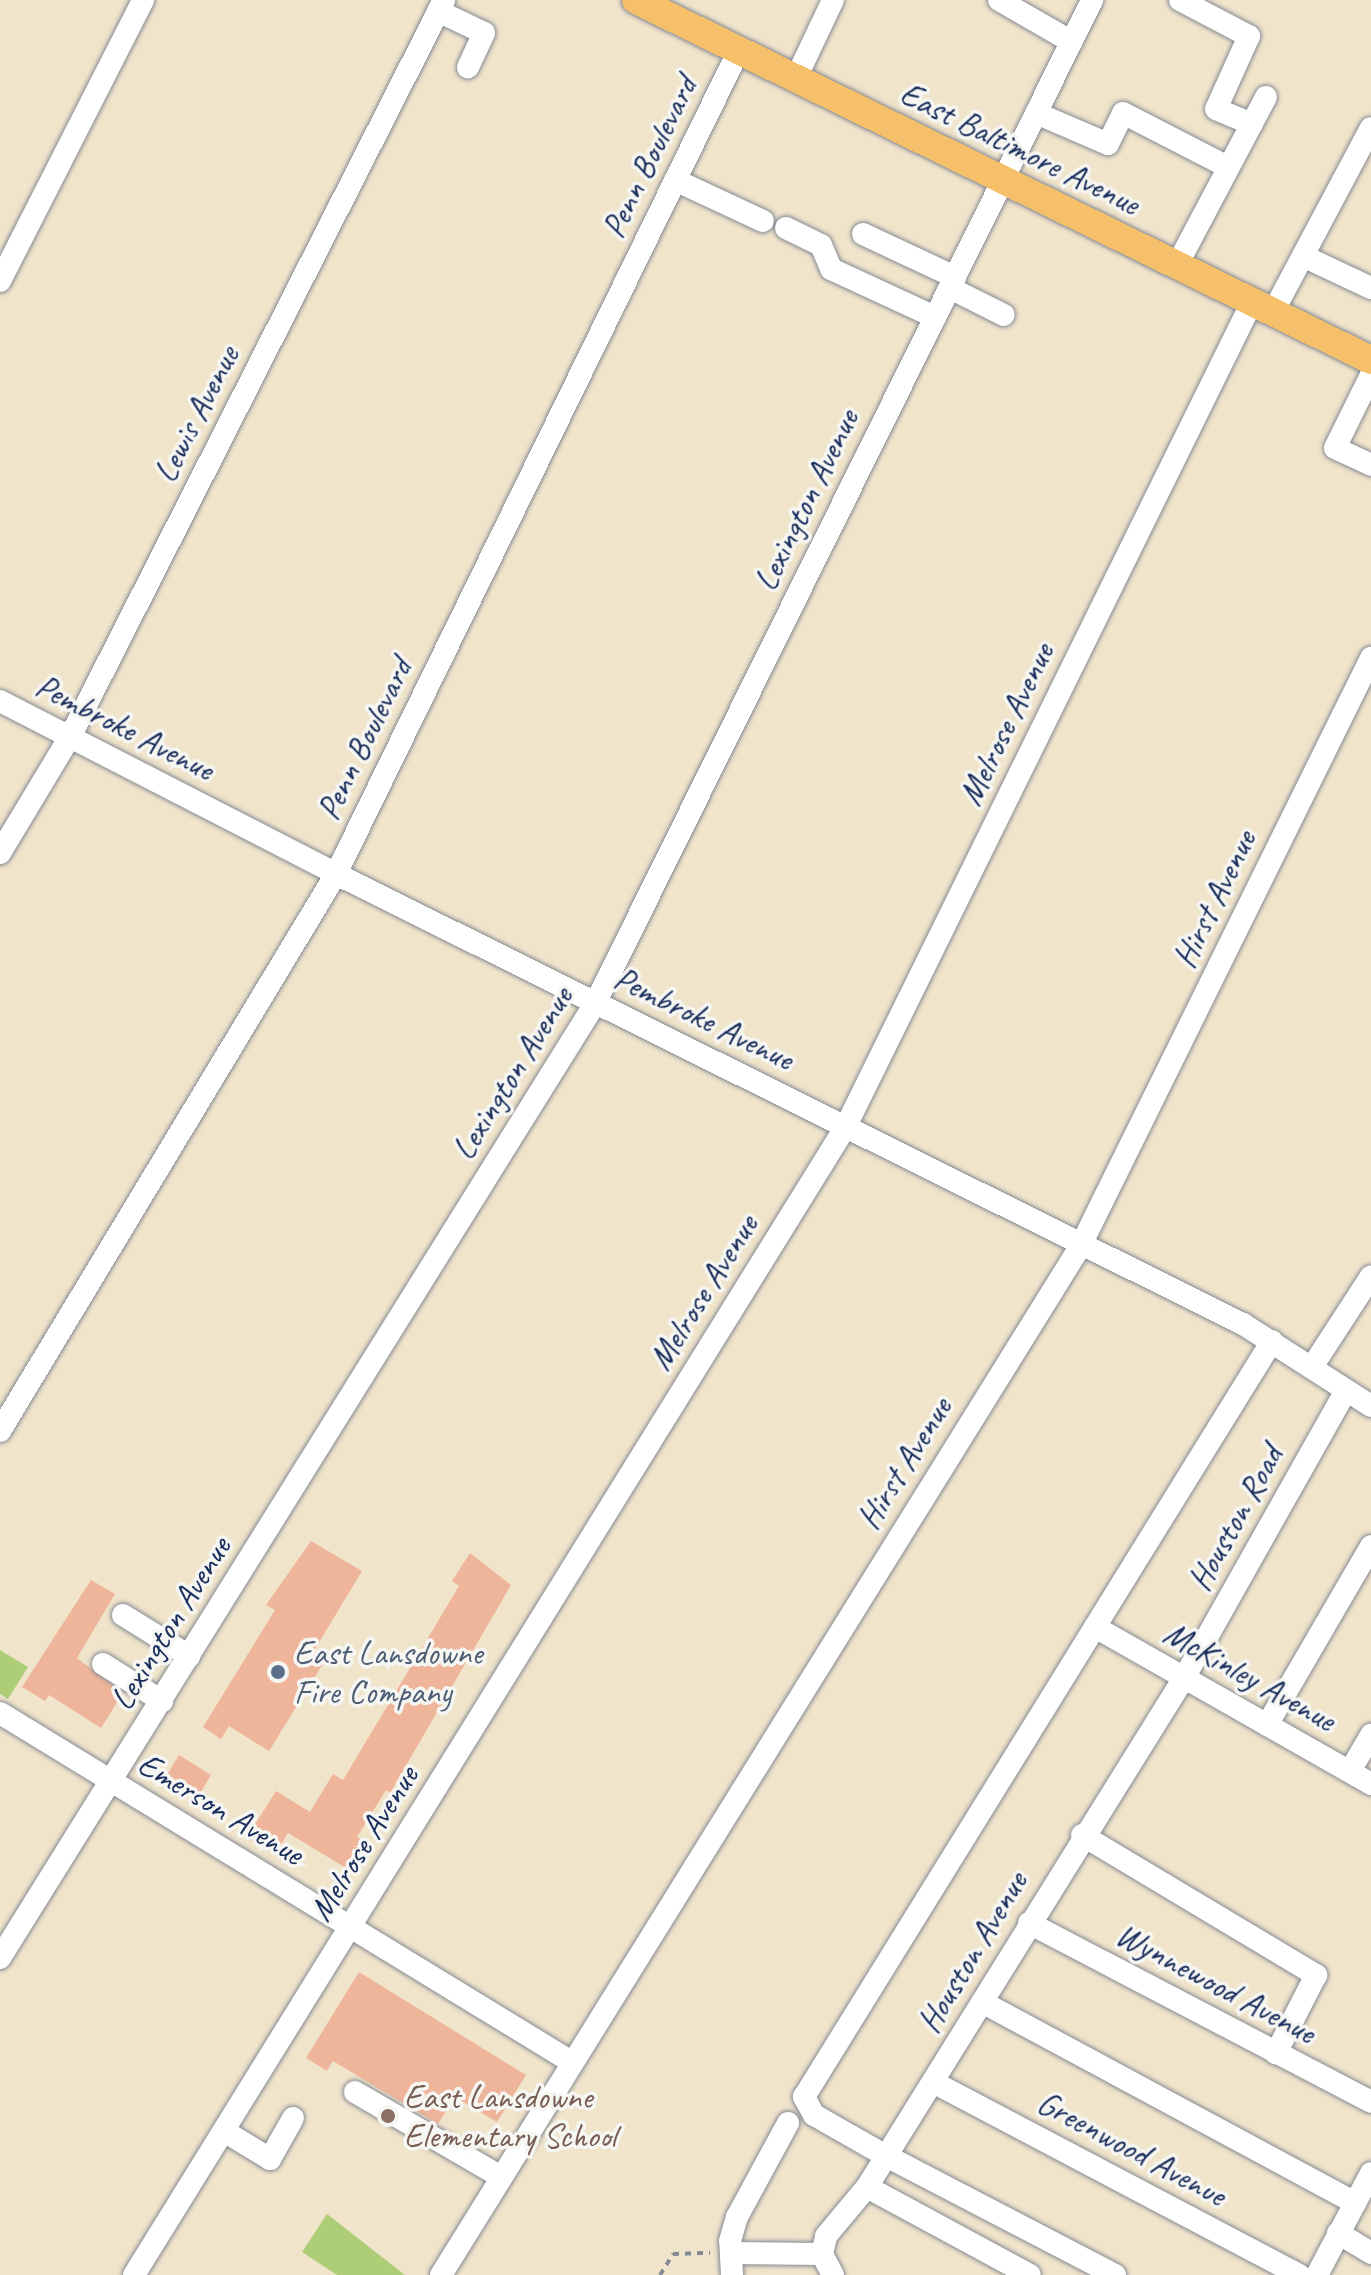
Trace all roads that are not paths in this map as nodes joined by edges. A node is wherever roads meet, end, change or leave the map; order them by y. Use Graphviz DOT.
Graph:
graph roads {
  1 [pos="143,0"];
  2 [pos="833,0"];
  3 [pos="999,0"];
  4 [pos="1092,0"];
  5 [pos="1180,0"];
  6 [pos="652,3"];
  7 [pos="441,5"];
  8 [pos="1072,42"];
  9 [pos="739,50"];
  10 [pos="468,68"];
  11 [pos="796,78"];
  12 [pos="1266,97"];
  13 [pos="1036,113"];
  14 [pos="1252,124"];
  15 [pos="1371,128"];
  16 [pos="1228,167"];
  17 [pos="675,180"];
  18 [pos="1003,180"];
  19 [pos="763,221"];
  20 [pos="786,228"];
  21 [pos="863,234"];
  22 [pos="1303,256"];
  23 [pos="1177,265"];
  24 [pos="0,281"];
  25 [pos="952,282"];
  26 [pos="1371,288"];
  27 [pos="1263,307"];
  28 [pos="1004,315"];
  29 [pos="935,317"];
  30 [pos="1371,360"];
  31 [pos="1371,375"];
  32 [pos="1371,465"];
  33 [pos="1371,658"];
  34 [pos="0,701"];
  35 [pos="71,735"];
  36 [pos="0,853"];
  37 [pos="336,874"];
  38 [pos="596,1002"];
  39 [pos="846,1126"];
  40 [pos="1081,1245"];
  41 [pos="1371,1276"];
  42 [pos="1272,1341"];
  43 [pos="1312,1367"];
  44 [pos="1346,1390"];
  45 [pos="1371,1406"];
  46 [pos="0,1431"];
  47 [pos="1371,1546"];
  48 [pos="123,1615"];
  49 [pos="1095,1627"];
  50 [pos="189,1656"];
  51 [pos="103,1664"];
  52 [pos="1184,1678"];
  53 [pos="162,1701"];
  54 [pos="0,1713"];
  55 [pos="1267,1725"];
  56 [pos="1371,1735"];
  57 [pos="1350,1771"];
  58 [pos="112,1781"];
  59 [pos="1371,1784"];
  60 [pos="1082,1835"];
  61 [pos="1029,1923"];
  62 [pos="351,1927"];
  63 [pos="0,1958"];
  64 [pos="982,2002"];
  65 [pos="1276,2053"];
  66 [pos="570,2061"];
  67 [pos="933,2082"];
  68 [pos="355,2092"];
  69 [pos="1371,2102"];
  70 [pos="293,2118"];
  71 [pos="788,2123"];
  72 [pos="224,2131"];
  73 [pos="886,2156"];
  74 [pos="1371,2173"];
  75 [pos="501,2177"];
  76 [pos="867,2187"];
  77 [pos="1355,2203"];
  78 [pos="1338,2233"];
  79 [pos="1371,2253"];
  80 [pos="826,2263"];
  81 [pos="731,2264"];
  82 [pos="134,2275"];
  83 [pos="441,2275"];
  84 [pos="1030,2275"];
  85 [pos="1115,2275"];
  86 [pos="1299,2275"];
  87 [pos="1317,2275"];
  1 -- 24 [label="street"];
  2 -- 11 [label="street"];
  3 -- 8 [label="street"];
  4 -- 8 [label="street, Lexington Avenue"];
  5 -- 14 [label="street"];
  6 -- 9 [label="main road, East Baltimore Avenue"];
  7 -- 10 [label="street"];
  7 -- 35 [label="street, Lewis Avenue"];
  8 -- 13 [label="street, Lexington Avenue"];
  9 -- 11 [label="main road, East Baltimore Avenue"];
  9 -- 17 [label="street, Penn Boulevard"];
  11 -- 18 [label="main road, East Baltimore Avenue"];
  12 -- 14 [label="street"];
  13 -- 16 [label="street"];
  13 -- 18 [label="street, Lexington Avenue"];
  14 -- 16 [label="street"];
  15 -- 22 [label="street, Melrose Avenue"];
  16 -- 23 [label="street"];
  17 -- 19 [label="street"];
  17 -- 37 [label="street, Penn Boulevard"];
  18 -- 23 [label="main road, East Baltimore Avenue"];
  18 -- 25 [label="street, Lexington Avenue"];
  20 -- 29 [label="street"];
  21 -- 25 [label="street"];
  22 -- 26 [label="street"];
  22 -- 27 [label="street, Melrose Avenue"];
  23 -- 27 [label="main road, East Baltimore Avenue"];
  25 -- 28 [label="street"];
  25 -- 29 [label="street, Lexington Avenue"];
  27 -- 30 [label="main road, East Baltimore Avenue"];
  27 -- 39 [label="street, Melrose Avenue"];
  29 -- 38 [label="street, Lexington Avenue"];
  31 -- 32 [label="street"];
  33 -- 40 [label="street, Hirst Avenue"];
  34 -- 35 [label="street, Pembroke Avenue"];
  35 -- 36 [label="street, Lewis Avenue"];
  35 -- 37 [label="street, Pembroke Avenue"];
  37 -- 38 [label="street, Pembroke Avenue"];
  37 -- 46 [label="street, Penn Boulevard"];
  38 -- 39 [label="street, Pembroke Avenue"];
  38 -- 50 [label="street, Lexington Avenue"];
  39 -- 40 [label="street, Pembroke Avenue"];
  39 -- 62 [label="street, Melrose Avenue"];
  40 -- 42 [label="street, Pembroke Avenue"];
  40 -- 66 [label="street, Hirst Avenue"];
  41 -- 43 [label="street"];
  42 -- 43 [label="street, Pembroke Avenue"];
  42 -- 49 [label="street"];
  43 -- 44 [label="street, Pembroke Avenue"];
  44 -- 45 [label="street, Pembroke Avenue"];
  44 -- 52 [label="street, Houston Road"];
  47 -- 55 [label="street"];
  48 -- 50 [label="street"];
  49 -- 52 [label="street, McKinley Avenue"];
  49 -- 73 [label="street"];
  50 -- 53 [label="street, Lexington Avenue"];
  51 -- 53 [label="street"];
  52 -- 55 [label="street, McKinley Avenue"];
  52 -- 60 [label="street, Houston Avenue"];
  53 -- 58 [label="street, Lexington Avenue"];
  54 -- 58 [label="street, Emerson Avenue"];
  55 -- 57 [label="street, McKinley Avenue"];
  56 -- 57 [label="street"];
  57 -- 59 [label="street, McKinley Avenue"];
  58 -- 62 [label="street, Emerson Avenue"];
  58 -- 63 [label="street, Lexington Avenue"];
  60 -- 61 [label="street, Houston Avenue"];
  60 -- 65 [label="street"];
  61 -- 64 [label="street, Houston Avenue"];
  61 -- 65 [label="street, Wynnewood Avenue"];
  62 -- 66 [label="street, Emerson Avenue"];
  62 -- 72 [label="street, Melrose Avenue"];
  64 -- 67 [label="street, Houston Avenue"];
  64 -- 77 [label="street"];
  65 -- 69 [label="street, Wynnewood Avenue"];
  66 -- 75 [label="street, Hirst Avenue"];
  67 -- 73 [label="street, Houston Avenue"];
  67 -- 86 [label="street, Greenwood Avenue"];
  68 -- 75 [label="street"];
  70 -- 72 [label="street"];
  71 -- 81 [label="street"];
  72 -- 82 [label="street, Melrose Avenue"];
  73 -- 76 [label="street, Houston Avenue"];
  73 -- 85 [label="street"];
  74 -- 77 [label="street"];
  75 -- 83 [label="street, Hirst Avenue"];
  76 -- 80 [label="street, Houston Avenue"];
  76 -- 84 [label="street"];
  77 -- 78 [label="street"];
  78 -- 79 [label="street"];
  78 -- 87 [label="street"];
  80 -- 81 [label="street"];
}
